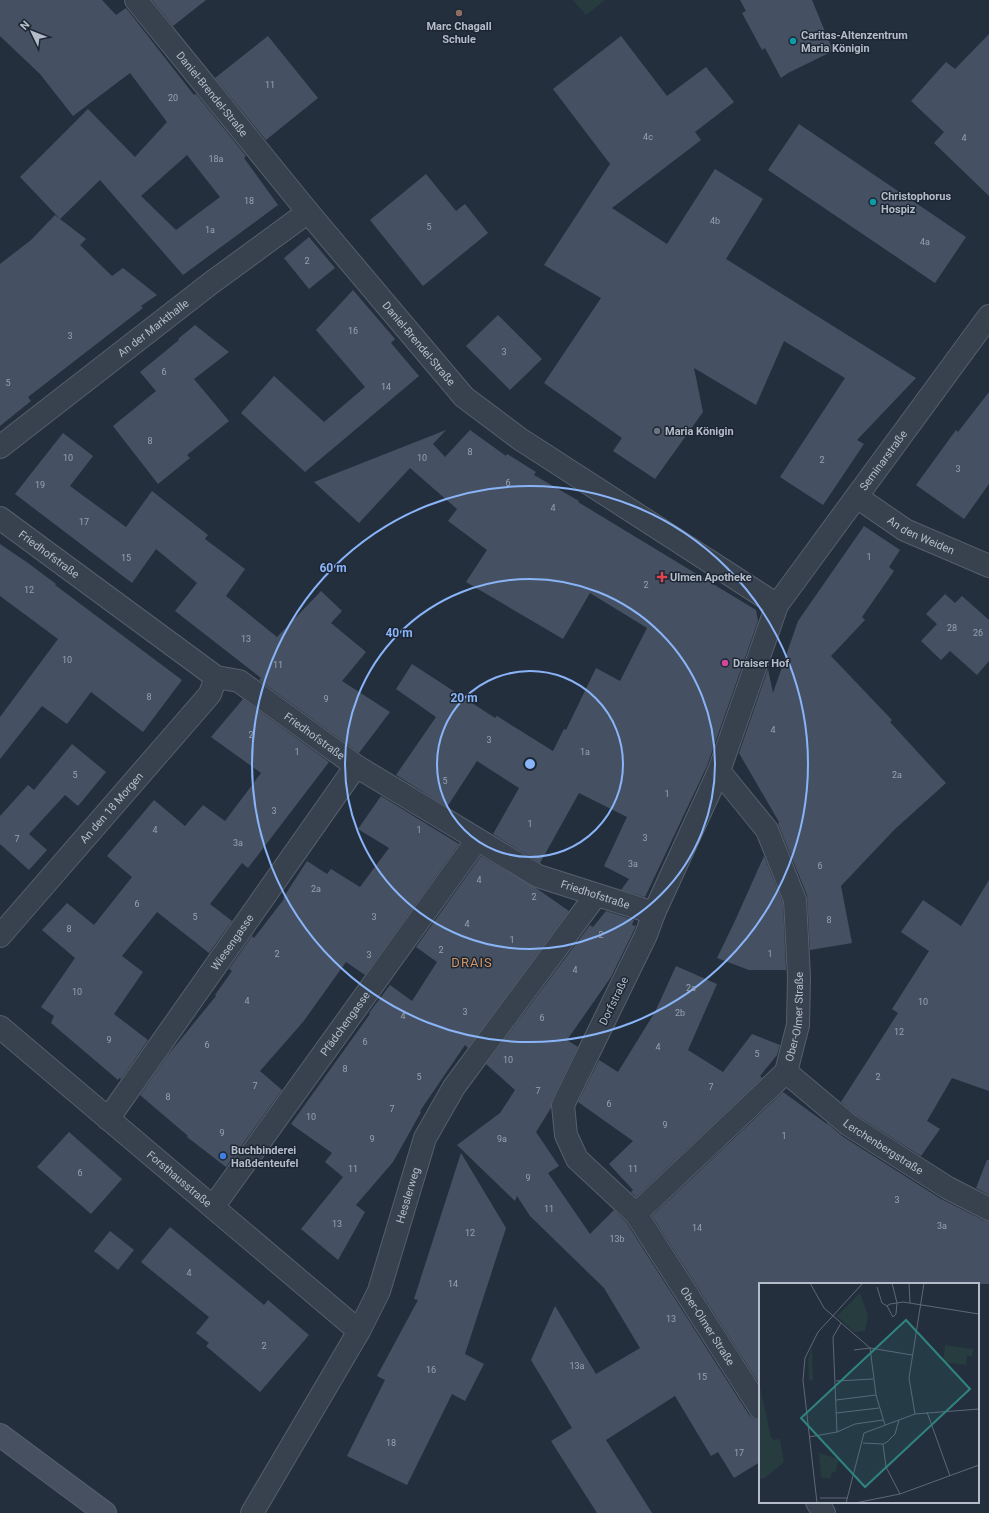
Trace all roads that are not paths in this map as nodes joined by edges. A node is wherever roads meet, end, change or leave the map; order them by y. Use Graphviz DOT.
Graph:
graph roads {
  1 [pos="136,0"];
  2 [pos="308,212"];
  3 [pos="989,316"];
  4 [pos="0,448"];
  5 [pos="857,497"];
  6 [pos="0,518"];
  7 [pos="989,566"];
  8 [pos="777,605"];
  9 [pos="216,677"];
  10 [pos="356,766"];
  11 [pos="720,771"];
  12 [pos="477,840"];
  13 [pos="596,895"];
  14 [pos="654,913"];
  15 [pos="0,936"];
  16 [pos="0,1027"];
  17 [pos="786,1072"];
  18 [pos="108,1119"];
  19 [pos="213,1207"];
  20 [pos="989,1209"];
  21 [pos="636,1214"];
  22 [pos="359,1331"];
  23 [pos="759,1406"];
  24 [pos="0,1435"];
  25 [pos="819,1503"];
  26 [pos="105,1513"];
  27 [pos="252,1513"];
  28 [pos="824,1513"];
  1 -- 2 [label="street, Daniel-Brendel-Straße"];
  2 -- 4 [label="street, An der Markthalle"];
  2 -- 8 [label="street, Daniel-Brendel-Straße"];
  3 -- 5 [label="street, Seminarstraße"];
  5 -- 7 [label="street, An den Weiden"];
  5 -- 8 [label="street, Seminarstraße"];
  6 -- 9 [label="street, Friedhofstraße"];
  8 -- 11 [label="street"];
  9 -- 10 [label="street, Friedhofstraße"];
  9 -- 15 [label="street, An den 18 Morgen"];
  10 -- 12 [label="street, Friedhofstraße"];
  10 -- 18 [label="street, Wiesengasse"];
  11 -- 14 [label="street, Dorfstraße"];
  11 -- 17 [label="street, Ober-Olmer Straße"];
  12 -- 13 [label="street, Friedhofstraße"];
  12 -- 19 [label="street, Pfädchengasse"];
  13 -- 14 [label="street, Friedhofstraße"];
  13 -- 22 [label="street, Hesslerweg"];
  14 -- 21 [label="street, Dorfstraße"];
  16 -- 18 [label="street, Forsthausstraße"];
  17 -- 20 [label="street, Lerchenbergstraße"];
  17 -- 21 [label="street, Ober-Olmer Straße"];
  18 -- 19 [label="street, Forsthausstraße"];
  19 -- 22 [label="street, Forsthausstraße"];
  21 -- 23 [label="street, Ober-Olmer Straße"];
  22 -- 27 [label="street, Hesslerweg"];
  24 -- 26 [label="main road"];
  25 -- 28 [label="street"];
}
